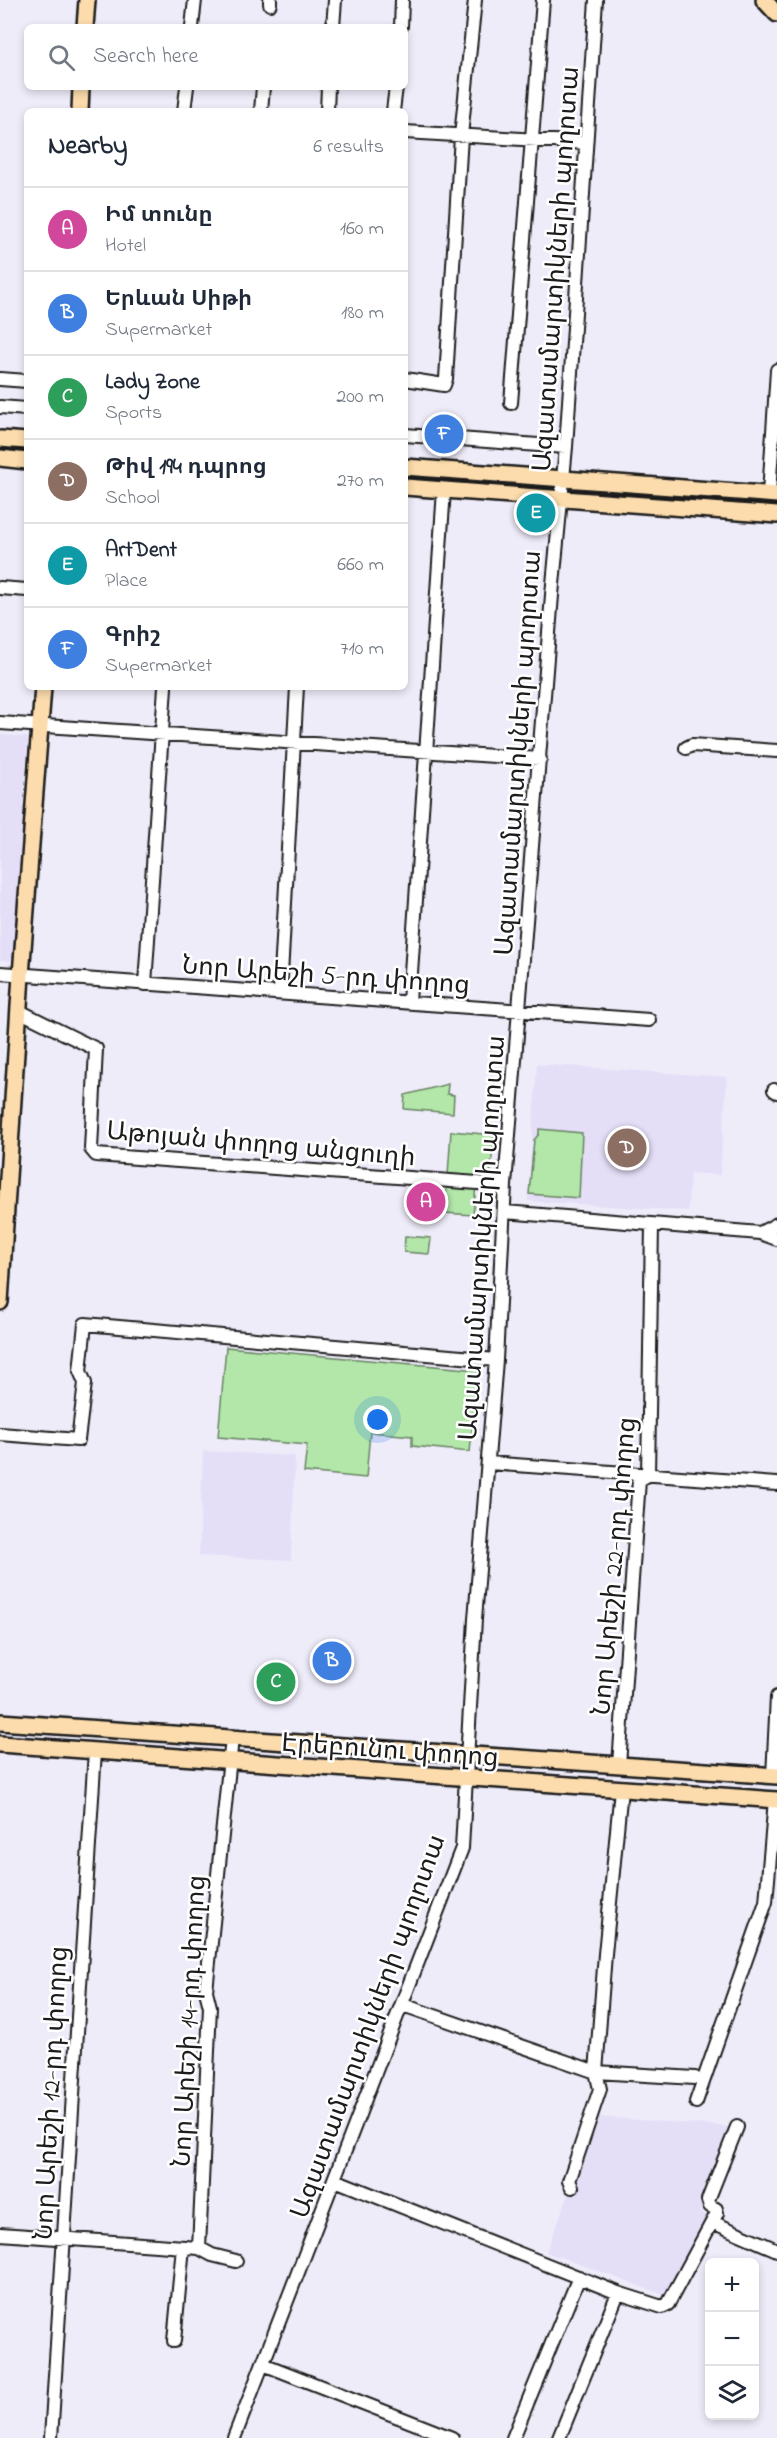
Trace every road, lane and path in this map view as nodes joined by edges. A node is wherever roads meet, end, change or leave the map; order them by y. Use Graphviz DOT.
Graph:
graph roads {
  1 [pos="87,0"];
  2 [pos="195,0"];
  3 [pos="335,0"];
  4 [pos="402,0"];
  5 [pos="474,0"];
  6 [pos="543,0"];
  7 [pos="596,0"];
  8 [pos="764,0"];
  9 [pos="777,14"];
  10 [pos="85,24"];
  11 [pos="192,24"];
  12 [pos="333,24"];
  13 [pos="401,24"];
  14 [pos="81,90"];
  15 [pos="186,90"];
  16 [pos="263,90"];
  17 [pos="328,90"];
  18 [pos="396,90"];
  19 [pos="80,108"];
  20 [pos="184,108"];
  21 [pos="261,108"];
  22 [pos="327,108"];
  23 [pos="393,108"];
  24 [pos="408,132"];
  25 [pos="461,136"];
  26 [pos="532,139"];
  27 [pos="586,143"];
  28 [pos="777,370"];
  29 [pos="0,379"];
  30 [pos="408,379"];
  31 [pos="24,381"];
  32 [pos="511,403"];
  33 [pos="0,407"];
  34 [pos="24,409"];
  35 [pos="408,435"];
  36 [pos="0,439"];
  37 [pos="24,441"];
  38 [pos="566,447"];
  39 [pos="0,458"];
  40 [pos="24,460"];
  41 [pos="408,467"];
  42 [pos="564,478"];
  43 [pos="408,487"];
  44 [pos="444,490"];
  45 [pos="773,494"];
  46 [pos="562,497"];
  47 [pos="777,515"];
  48 [pos="0,588"];
  49 [pos="24,590"];
  50 [pos="43,690"];
  51 [pos="165,690"];
  52 [pos="297,690"];
  53 [pos="0,723"];
  54 [pos="40,727"];
  55 [pos="161,734"];
  56 [pos="293,742"];
  57 [pos="686,748"];
  58 [pos="425,751"];
  59 [pos="777,751"];
  60 [pos="540,759"];
  61 [pos="0,974"];
  62 [pos="21,975"];
  63 [pos="145,984"];
  64 [pos="280,993"];
  65 [pos="410,1002"];
  66 [pos="520,1010"];
  67 [pos="19,1011"];
  68 [pos="649,1020"];
  69 [pos="505,1185"];
  70 [pos="505,1212"];
  71 [pos="777,1224"];
  72 [pos="652,1226"];
  73 [pos="760,1233"];
  74 [pos="777,1239"];
  75 [pos="0,1302"];
  76 [pos="496,1360"];
  77 [pos="0,1434"];
  78 [pos="488,1463"];
  79 [pos="648,1475"];
  80 [pos="777,1484"];
  81 [pos="777,1697"];
  82 [pos="0,1722"];
  83 [pos="232,1738"];
  84 [pos="0,1744"];
  85 [pos="95,1751"];
  86 [pos="467,1755"];
  87 [pos="229,1761"];
  88 [pos="619,1765"];
  89 [pos="775,1776"];
  90 [pos="466,1778"];
  91 [pos="621,1789"];
  92 [pos="776,1800"];
  93 [pos="403,2005"];
  94 [pos="596,2072"];
  95 [pos="695,2078"];
  96 [pos="696,2102"];
  97 [pos="737,2127"];
  98 [pos="335,2180"];
  99 [pos="572,2187"];
  100 [pos="712,2222"];
  101 [pos="0,2234"];
  102 [pos="64,2238"];
  103 [pos="183,2247"];
  104 [pos="199,2248"];
  105 [pos="777,2250"];
  106 [pos="236,2261"];
  107 [pos="579,2277"];
  108 [pos="618,2292"];
  109 [pos="174,2341"];
  110 [pos="263,2364"];
  111 [pos="51,2438"];
  112 [pos="234,2438"];
  113 [pos="452,2438"];
  114 [pos="513,2438"];
  115 [pos="559,2438"];
  1 -- 10 [label="main road"];
  2 -- 11 [label="street"];
  3 -- 12 [label="street"];
  4 -- 13 [label="street"];
  5 -- 25 [label="street"];
  6 -- 26 [label="street"];
  7 -- 27 [label="street, Ազատամարտիկների պողոտա"];
  8 -- 9 [label="main road"];
  14 -- 19 [label="main road"];
  15 -- 20 [label="street"];
  16 -- 21 [label="street"];
  17 -- 22 [label="street"];
  18 -- 23 [label="street"];
  24 -- 25 [label="street"];
  25 -- 26 [label="street"];
  25 -- 30 [label="street"];
  26 -- 27 [label="street"];
  26 -- 32 [label="street"];
  27 -- 38 [label="street, Ազատամարտիկների պողոտա"];
  28 -- 45 [label="street"];
  29 -- 31 [label="street"];
  33 -- 34 [label="street"];
  35 -- 38 [label="street"];
  36 -- 37 [label="main road"];
  38 -- 42 [label="street, Ազատամարտիկների պողոտա"];
  39 -- 40 [label="main road"];
  41 -- 42 [label="main road"];
  42 -- 45 [label="main road"];
  42 -- 46 [label="street, Ազատամարտիկների պողոտա"];
  43 -- 44 [label="main road"];
  44 -- 46 [label="main road"];
  44 -- 58 [label="street"];
  46 -- 47 [label="main road"];
  46 -- 60 [label="street, Ազատամարտիկների պողոտա"];
  48 -- 49 [label="street"];
  50 -- 54 [label="main road"];
  51 -- 55 [label="street"];
  52 -- 56 [label="street"];
  53 -- 54 [label="street"];
  54 -- 55 [label="street"];
  54 -- 62 [label="main road"];
  55 -- 56 [label="street"];
  55 -- 63 [label="street"];
  56 -- 58 [label="street"];
  56 -- 64 [label="street"];
  57 -- 59 [label="street"];
  58 -- 60 [label="street"];
  58 -- 65 [label="street"];
  60 -- 66 [label="street, Ազատամարտիկների պողոտա"];
  61 -- 62 [label="street, Նոր Արեշի 5-րդ փողոց"];
  62 -- 63 [label="street, Նոր Արեշի 5-րդ փողոց"];
  62 -- 67 [label="main road"];
  63 -- 64 [label="street, Նոր Արեշի 5-րդ փողոց"];
  64 -- 65 [label="street, Նոր Արեշի 5-րդ փողոց"];
  65 -- 66 [label="street, Նոր Արեշի 5-րդ փողոց"];
  66 -- 68 [label="street, Նոր Արեշի 5-րդ փողոց"];
  66 -- 69 [label="street, Ազատամարտիկների պողոտա"];
  67 -- 69 [label="street, Աթոյան փողոց անցուղի"];
  67 -- 75 [label="main road"];
  69 -- 70 [label="street, Ազատամարտիկների պողոտա"];
  70 -- 72 [label="street"];
  70 -- 76 [label="street, Ազատամարտիկների պողոտա"];
  71 -- 73 [label="street"];
  72 -- 73 [label="street"];
  72 -- 79 [label="street, Նոր Արեշի 22-րդ փողոց"];
  73 -- 74 [label="street"];
  76 -- 77 [label="street"];
  76 -- 78 [label="street, Ազատամարտիկների պողոտա"];
  78 -- 79 [label="street"];
  78 -- 86 [label="street, Ազատամարտիկների պողոտա"];
  79 -- 80 [label="street"];
  79 -- 88 [label="street, Նոր Արեշի 22-րդ փողոց"];
  81 -- 89 [label="street"];
  82 -- 83 [label="main road, Էրեբունու փողոց"];
  83 -- 86 [label="main road, Էրեբունու փողոց"];
  83 -- 87 [label="street, Նոր Արեշի 14-րդ փողոց"];
  84 -- 85 [label="main road, Էրեբունու փողոց"];
  85 -- 87 [label="main road, Էրեբունու փողոց"];
  85 -- 102 [label="street, Նոր Արեշի 12-րդ փողոց"];
  86 -- 88 [label="main road, Էրեբունու փողոց"];
  86 -- 90 [label="street, Ազատամարտիկների պողոտա"];
  87 -- 90 [label="main road, Էրեբունու փողոց"];
  87 -- 104 [label="street, Նոր Արեշի 14-րդ փողոց"];
  88 -- 89 [label="main road, Էրեբունու փողոց"];
  90 -- 91 [label="main road, Էրեբունու փողոց"];
  90 -- 93 [label="street, Ազատամարտիկների պողոտա"];
  91 -- 92 [label="main road, Էրեբունու փողոց"];
  91 -- 94 [label="street"];
  92 -- 96 [label="street"];
  93 -- 94 [label="street"];
  93 -- 98 [label="street, Ազատամարտիկների պողոտա"];
  94 -- 95 [label="street"];
  94 -- 99 [label="street"];
  97 -- 100 [label="street"];
  98 -- 107 [label="street"];
  98 -- 110 [label="street, Ազատամարտիկների պողոտա"];
  100 -- 105 [label="street"];
  100 -- 108 [label="street"];
  101 -- 102 [label="street"];
  102 -- 103 [label="street"];
  102 -- 111 [label="street, Նոր Արեշի 12-րդ փողոց"];
  103 -- 104 [label="street"];
  103 -- 109 [label="street"];
  104 -- 106 [label="street"];
  107 -- 108 [label="street"];
  107 -- 114 [label="street"];
  108 -- 115 [label="street"];
  110 -- 112 [label="street, Ազատամարտիկների պողոտա"];
  110 -- 113 [label="street"];
}
